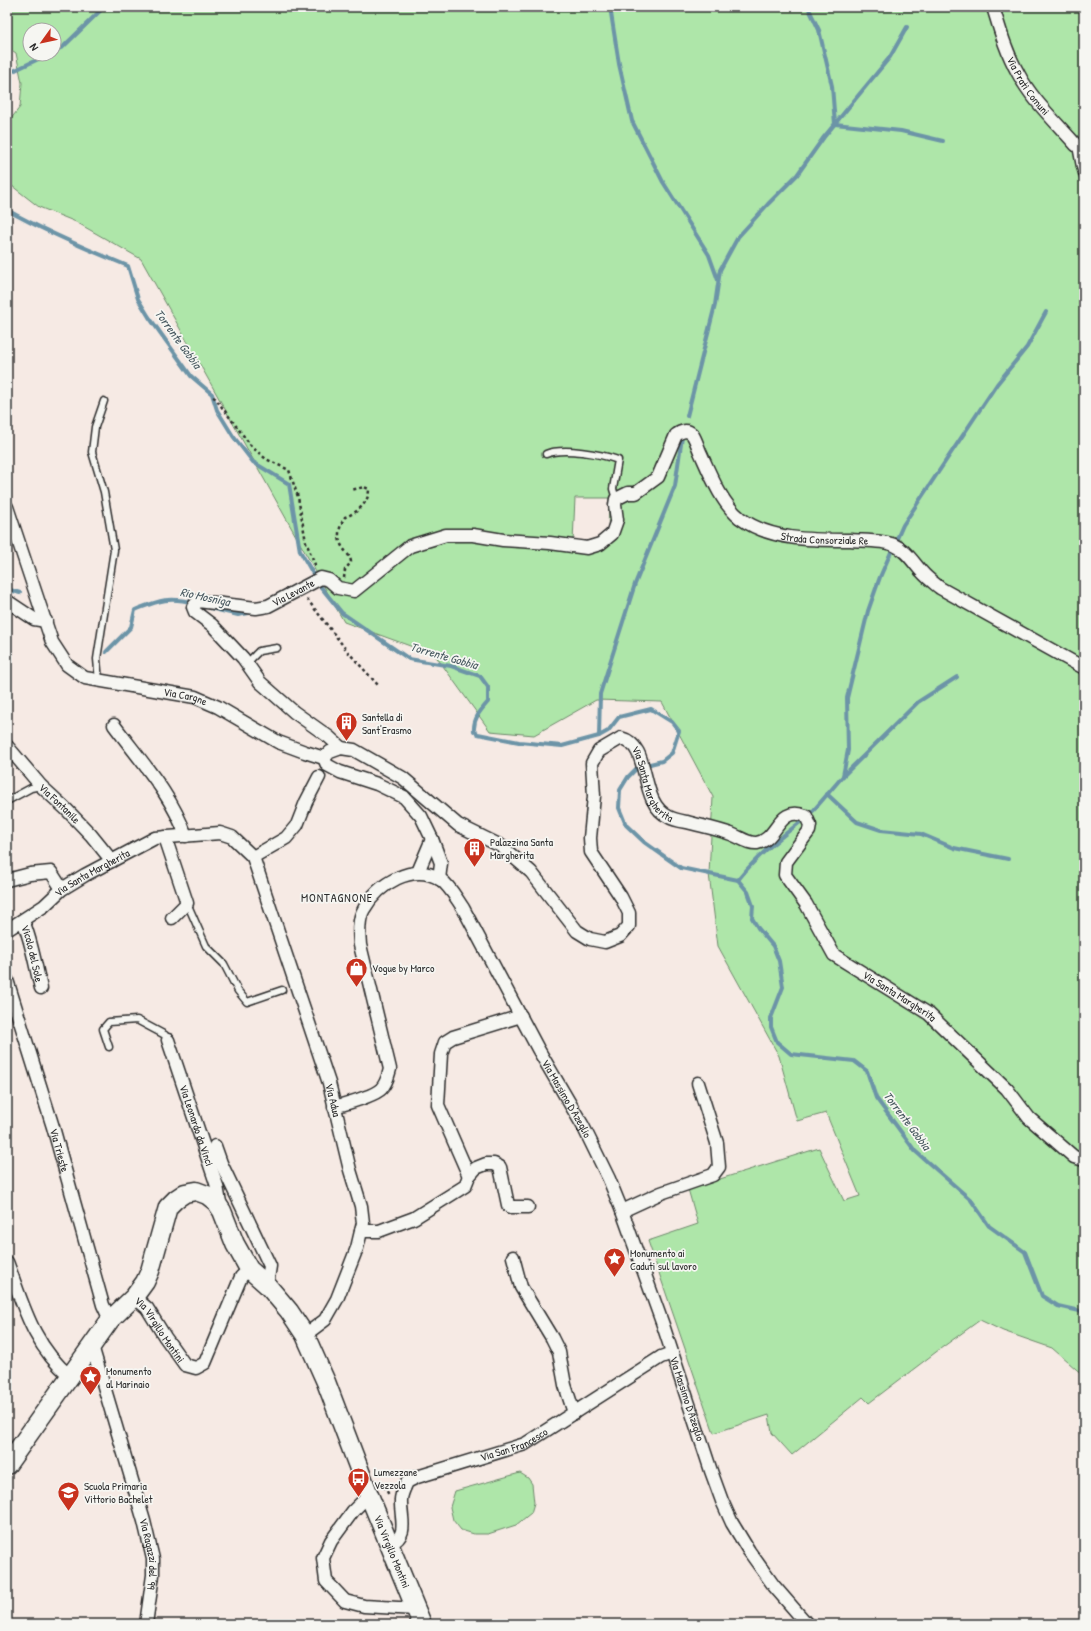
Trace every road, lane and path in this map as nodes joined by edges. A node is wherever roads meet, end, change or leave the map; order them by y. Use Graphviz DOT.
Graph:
graph roads {
  1 [pos="993,7"];
  2 [pos="1080,148"];
  3 [pos="1084,180"];
  4 [pos="212,397"];
  5 [pos="104,401"];
  6 [pos="546,454"];
  7 [pos="351,490"];
  8 [pos="616,499"];
  9 [pos="7,507"];
  10 [pos="321,578"];
  11 [pos="361,586"];
  12 [pos="303,592"];
  13 [pos="7,601"];
  14 [pos="46,621"];
  15 [pos="277,648"];
  16 [pos="247,663"];
  17 [pos="1084,668"];
  18 [pos="99,681"];
  19 [pos="378,685"];
  20 [pos="114,725"];
  21 [pos="7,746"];
  22 [pos="341,748"];
  23 [pos="324,758"];
  24 [pos="319,777"];
  25 [pos="41,786"];
  26 [pos="7,801"];
  27 [pos="186,836"];
  28 [pos="164,837"];
  29 [pos="432,839"];
  30 [pos="253,857"];
  31 [pos="112,861"];
  32 [pos="418,872"];
  33 [pos="439,879"];
  34 [pos="7,880"];
  35 [pos="62,889"];
  36 [pos="187,903"];
  37 [pos="172,918"];
  38 [pos="23,921"];
  39 [pos="7,930"];
  40 [pos="7,980"];
  41 [pos="41,988"];
  42 [pos="282,990"];
  43 [pos="521,1016"];
  44 [pos="168,1040"];
  45 [pos="109,1047"];
  46 [pos="698,1083"];
  47 [pos="334,1107"];
  48 [pos="216,1146"];
  49 [pos="1084,1160"];
  50 [pos="469,1176"];
  51 [pos="528,1207"];
  52 [pos="222,1211"];
  53 [pos="622,1211"];
  54 [pos="361,1231"];
  55 [pos="513,1257"];
  56 [pos="7,1262"];
  57 [pos="249,1269"];
  58 [pos="267,1285"];
  59 [pos="134,1297"];
  60 [pos="110,1320"];
  61 [pos="306,1335"];
  62 [pos="92,1346"];
  63 [pos="672,1353"];
  64 [pos="70,1376"];
  65 [pos="574,1413"];
  66 [pos="7,1465"];
  67 [pos="369,1495"];
  68 [pos="390,1544"];
  69 [pos="419,1616"];
  70 [pos="146,1624"];
  71 [pos="807,1624"];
  1 -- 2 [label="street, Via Prati Comuni"];
  2 -- 3 [label="lane"];
  4 -- 10 [label="path"];
  5 -- 18 [label="lane"];
  6 -- 8 [label="lane"];
  7 -- 11 [label="path"];
  8 -- 11 [label="street"];
  8 -- 17 [label="street, Strada Consorziale Re"];
  9 -- 14 [label="street, Via Cargne"];
  10 -- 11 [label="street, Via Levante"];
  10 -- 12 [label="street, Via Levante"];
  12 -- 16 [label="street, Via Levante"];
  12 -- 19 [label="path"];
  13 -- 14 [label="street"];
  14 -- 18 [label="street, Via Cargne"];
  15 -- 16 [label="lane"];
  16 -- 22 [label="street, Via Levante"];
  18 -- 23 [label="street, Via Cargne"];
  20 -- 27 [label="street"];
  21 -- 25 [label="street, Via Fontanile"];
  22 -- 23 [label="street"];
  22 -- 49 [label="street, Via Santa Margherita"];
  23 -- 29 [label="street, Via Cargne"];
  24 -- 30 [label="street"];
  25 -- 26 [label="lane"];
  25 -- 31 [label="street, Via Fontanile"];
  27 -- 28 [label="street, Via Santa Margherita"];
  27 -- 30 [label="street, Via Santa Margherita"];
  28 -- 31 [label="street, Via Santa Margherita"];
  28 -- 36 [label="street"];
  29 -- 32 [label="street"];
  29 -- 33 [label="street, Via Cargne"];
  30 -- 47 [label="street, Via Adua"];
  31 -- 35 [label="street, Via Santa Margherita"];
  32 -- 33 [label="street, Via Massimo D'Azeglio"];
  32 -- 47 [label="street"];
  33 -- 43 [label="street, Via Massimo D'Azeglio"];
  34 -- 35 [label="street"];
  35 -- 38 [label="street, Via Santa Margherita"];
  36 -- 37 [label="street"];
  36 -- 42 [label="lane"];
  38 -- 39 [label="street, Via Santa Margherita"];
  38 -- 41 [label="street, Vicolo del Sole"];
  40 -- 60 [label="street, Via Trieste"];
  43 -- 50 [label="street"];
  43 -- 53 [label="street, Via Massimo D'Azeglio"];
  44 -- 45 [label="lane"];
  44 -- 52 [label="street, Via Leonardo da Vinci"];
  46 -- 53 [label="street"];
  47 -- 54 [label="street, Via Adua"];
  48 -- 58 [label="street"];
  50 -- 51 [label="street"];
  50 -- 54 [label="street"];
  52 -- 57 [label="main road, Via Leonardo da Vinci"];
  52 -- 59 [label="main road, Via Leonardo da Vinci"];
  53 -- 63 [label="street, Via Massimo D'Azeglio"];
  54 -- 61 [label="street, Via Adua"];
  55 -- 65 [label="street"];
  56 -- 64 [label="street"];
  57 -- 58 [label="main road, Via Virgilio Montini"];
  57 -- 59 [label="street, Via Virgilio Montini"];
  58 -- 61 [label="main road, Via Virgilio Montini"];
  59 -- 60 [label="main road, Via Virgilio Montini"];
  60 -- 62 [label="main road, Via Virgilio Montini"];
  61 -- 67 [label="main road, Via Virgilio Montini"];
  62 -- 64 [label="main road, Via Virgilio Montini"];
  62 -- 70 [label="street, Via Ragazzi del '99"];
  63 -- 65 [label="street, Via San Francesco"];
  63 -- 71 [label="street, Via Massimo D'Azeglio"];
  64 -- 66 [label="main road, Via Virgilio Montini"];
  65 -- 68 [label="street, Via San Francesco"];
  67 -- 68 [label="main road, Via Virgilio Montini"];
  67 -- 69 [label="street, Via Virgilio Montini"];
  68 -- 69 [label="main road, Via Virgilio Montini"];
}
